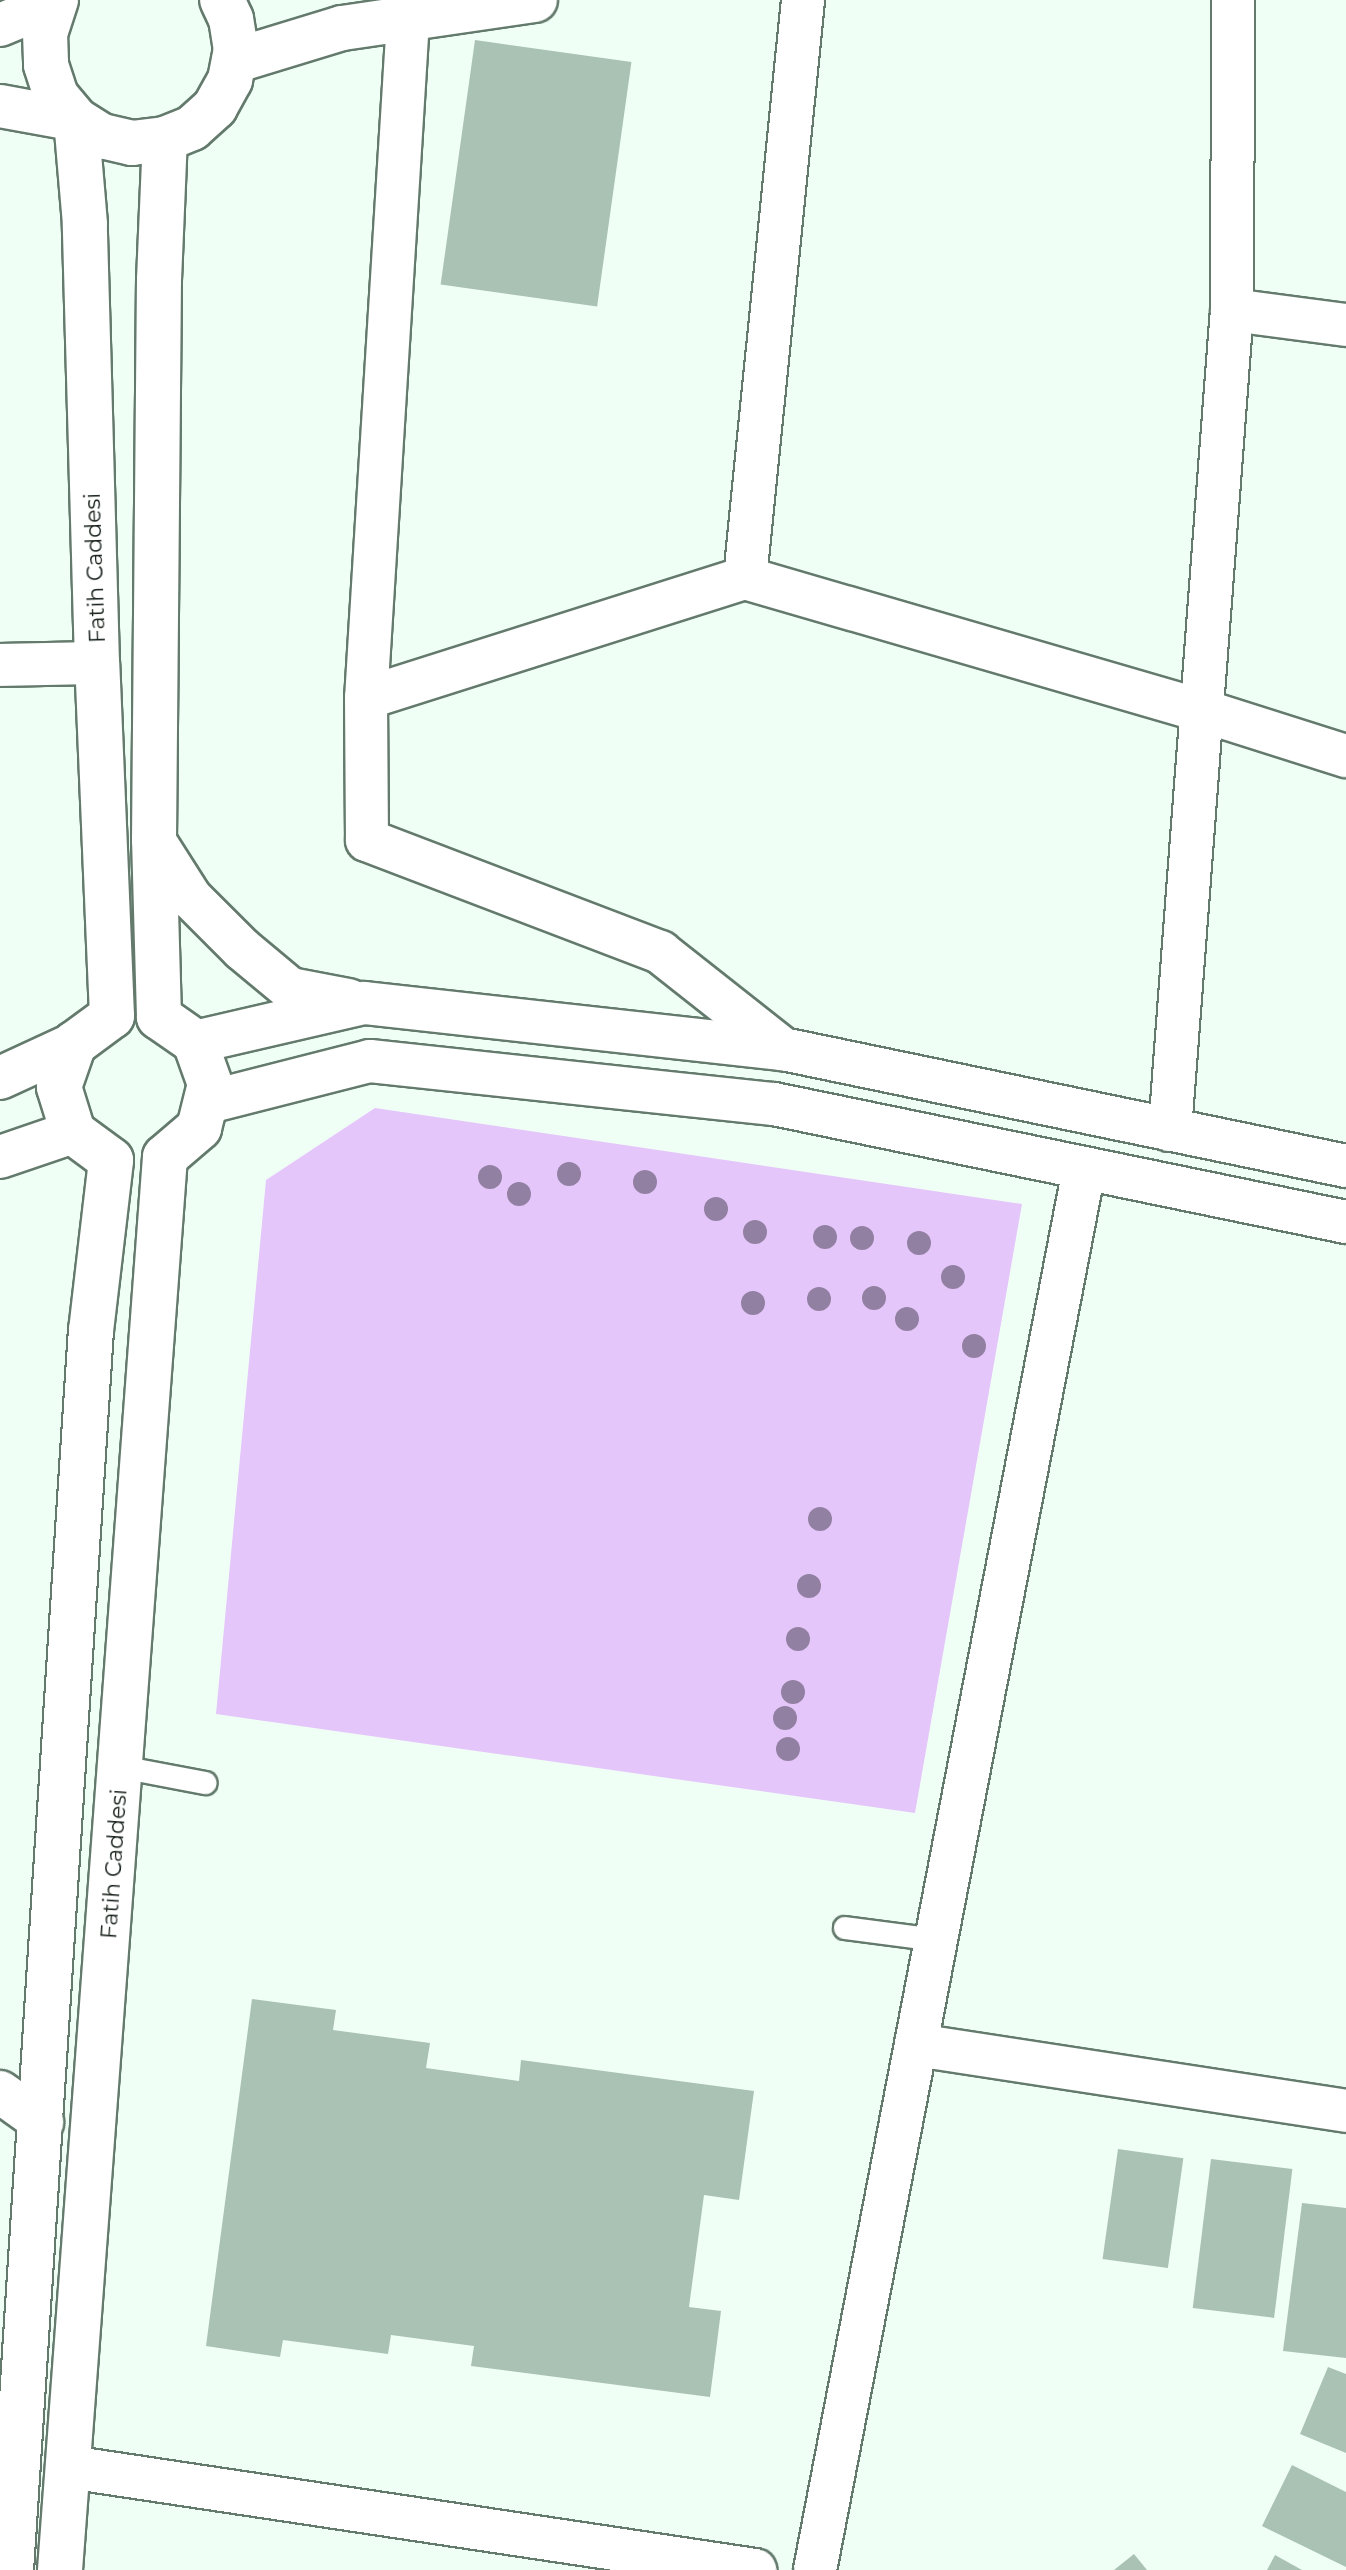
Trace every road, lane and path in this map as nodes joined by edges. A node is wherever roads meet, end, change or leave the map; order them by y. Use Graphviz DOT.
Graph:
graph roads {
  1 [pos="222,0"];
  2 [pos="535,0"];
  3 [pos="803,0"];
  4 [pos="1233,0"];
  5 [pos="55,1"];
  6 [pos="408,20"];
  7 [pos="0,25"];
  8 [pos="234,61"];
  9 [pos="0,106"];
  10 [pos="76,120"];
  11 [pos="165,139"];
  12 [pos="1232,310"];
  13 [pos="1346,325"];
  14 [pos="745,578"];
  15 [pos="97,663"];
  16 [pos="0,665"];
  17 [pos="366,698"];
  18 [pos="1204,711"];
  19 [pos="1346,756"];
  20 [pos="154,840"];
  21 [pos="364,1003"];
  22 [pos="112,1016"];
  23 [pos="159,1017"];
  24 [pos="195,1042"];
  25 [pos="74,1044"];
  26 [pos="783,1049"];
  27 [pos="0,1078"];
  28 [pos="205,1103"];
  29 [pos="1170,1130"];
  30 [pos="73,1132"];
  31 [pos="0,1157"];
  32 [pos="165,1157"];
  33 [pos="111,1160"];
  34 [pos="1346,1166"];
  35 [pos="1084,1169"];
  36 [pos="1346,1222"];
  37 [pos="121,1767"];
  38 [pos="205,1783"];
  39 [pos="845,1928"];
  40 [pos="936,1940"];
  41 [pos="916,2045"];
  42 [pos="0,2092"];
  43 [pos="1346,2111"];
  44 [pos="42,2122"];
  45 [pos="69,2467"];
  46 [pos="587,2557"];
  47 [pos="11,2570"];
  48 [pos="60,2570"];
  49 [pos="755,2570"];
  50 [pos="815,2570"];
  1 -- 8 [label="main road"];
  2 -- 6 [label="main road"];
  3 -- 14 [label="street"];
  4 -- 12 [label="street"];
  5 -- 7 [label="street"];
  5 -- 10 [label="main road"];
  6 -- 8 [label="main road"];
  6 -- 17 [label="street"];
  8 -- 11 [label="main road"];
  9 -- 10 [label="street"];
  10 -- 11 [label="main road"];
  10 -- 15 [label="main road, Fatih Caddesi"];
  11 -- 20 [label="main road"];
  12 -- 13 [label="street"];
  12 -- 18 [label="street"];
  14 -- 17 [label="street"];
  14 -- 18 [label="street"];
  15 -- 16 [label="street"];
  15 -- 22 [label="main road, Fatih Caddesi"];
  17 -- 26 [label="street"];
  18 -- 19 [label="street"];
  18 -- 29 [label="street"];
  20 -- 21 [label="street"];
  20 -- 23 [label="main road"];
  21 -- 24 [label="street"];
  21 -- 26 [label="street"];
  22 -- 23 [label="main road"];
  22 -- 25 [label="main road"];
  23 -- 24 [label="main road"];
  24 -- 28 [label="main road"];
  25 -- 27 [label="street"];
  25 -- 30 [label="main road"];
  26 -- 29 [label="street"];
  28 -- 32 [label="main road"];
  28 -- 35 [label="street"];
  29 -- 34 [label="street"];
  30 -- 31 [label="street"];
  30 -- 33 [label="main road"];
  32 -- 33 [label="main road"];
  32 -- 37 [label="main road, Fatih Caddesi"];
  33 -- 44 [label="main road"];
  35 -- 36 [label="street"];
  35 -- 40 [label="street"];
  37 -- 38 [label="lane"];
  37 -- 45 [label="main road, Fatih Caddesi"];
  39 -- 40 [label="lane"];
  40 -- 41 [label="street"];
  41 -- 43 [label="street"];
  41 -- 50 [label="street"];
  42 -- 44 [label="street"];
  44 -- 47 [label="main road"];
  45 -- 46 [label="street"];
  45 -- 48 [label="main road, Fatih Caddesi"];
  46 -- 49 [label="street"];
}
